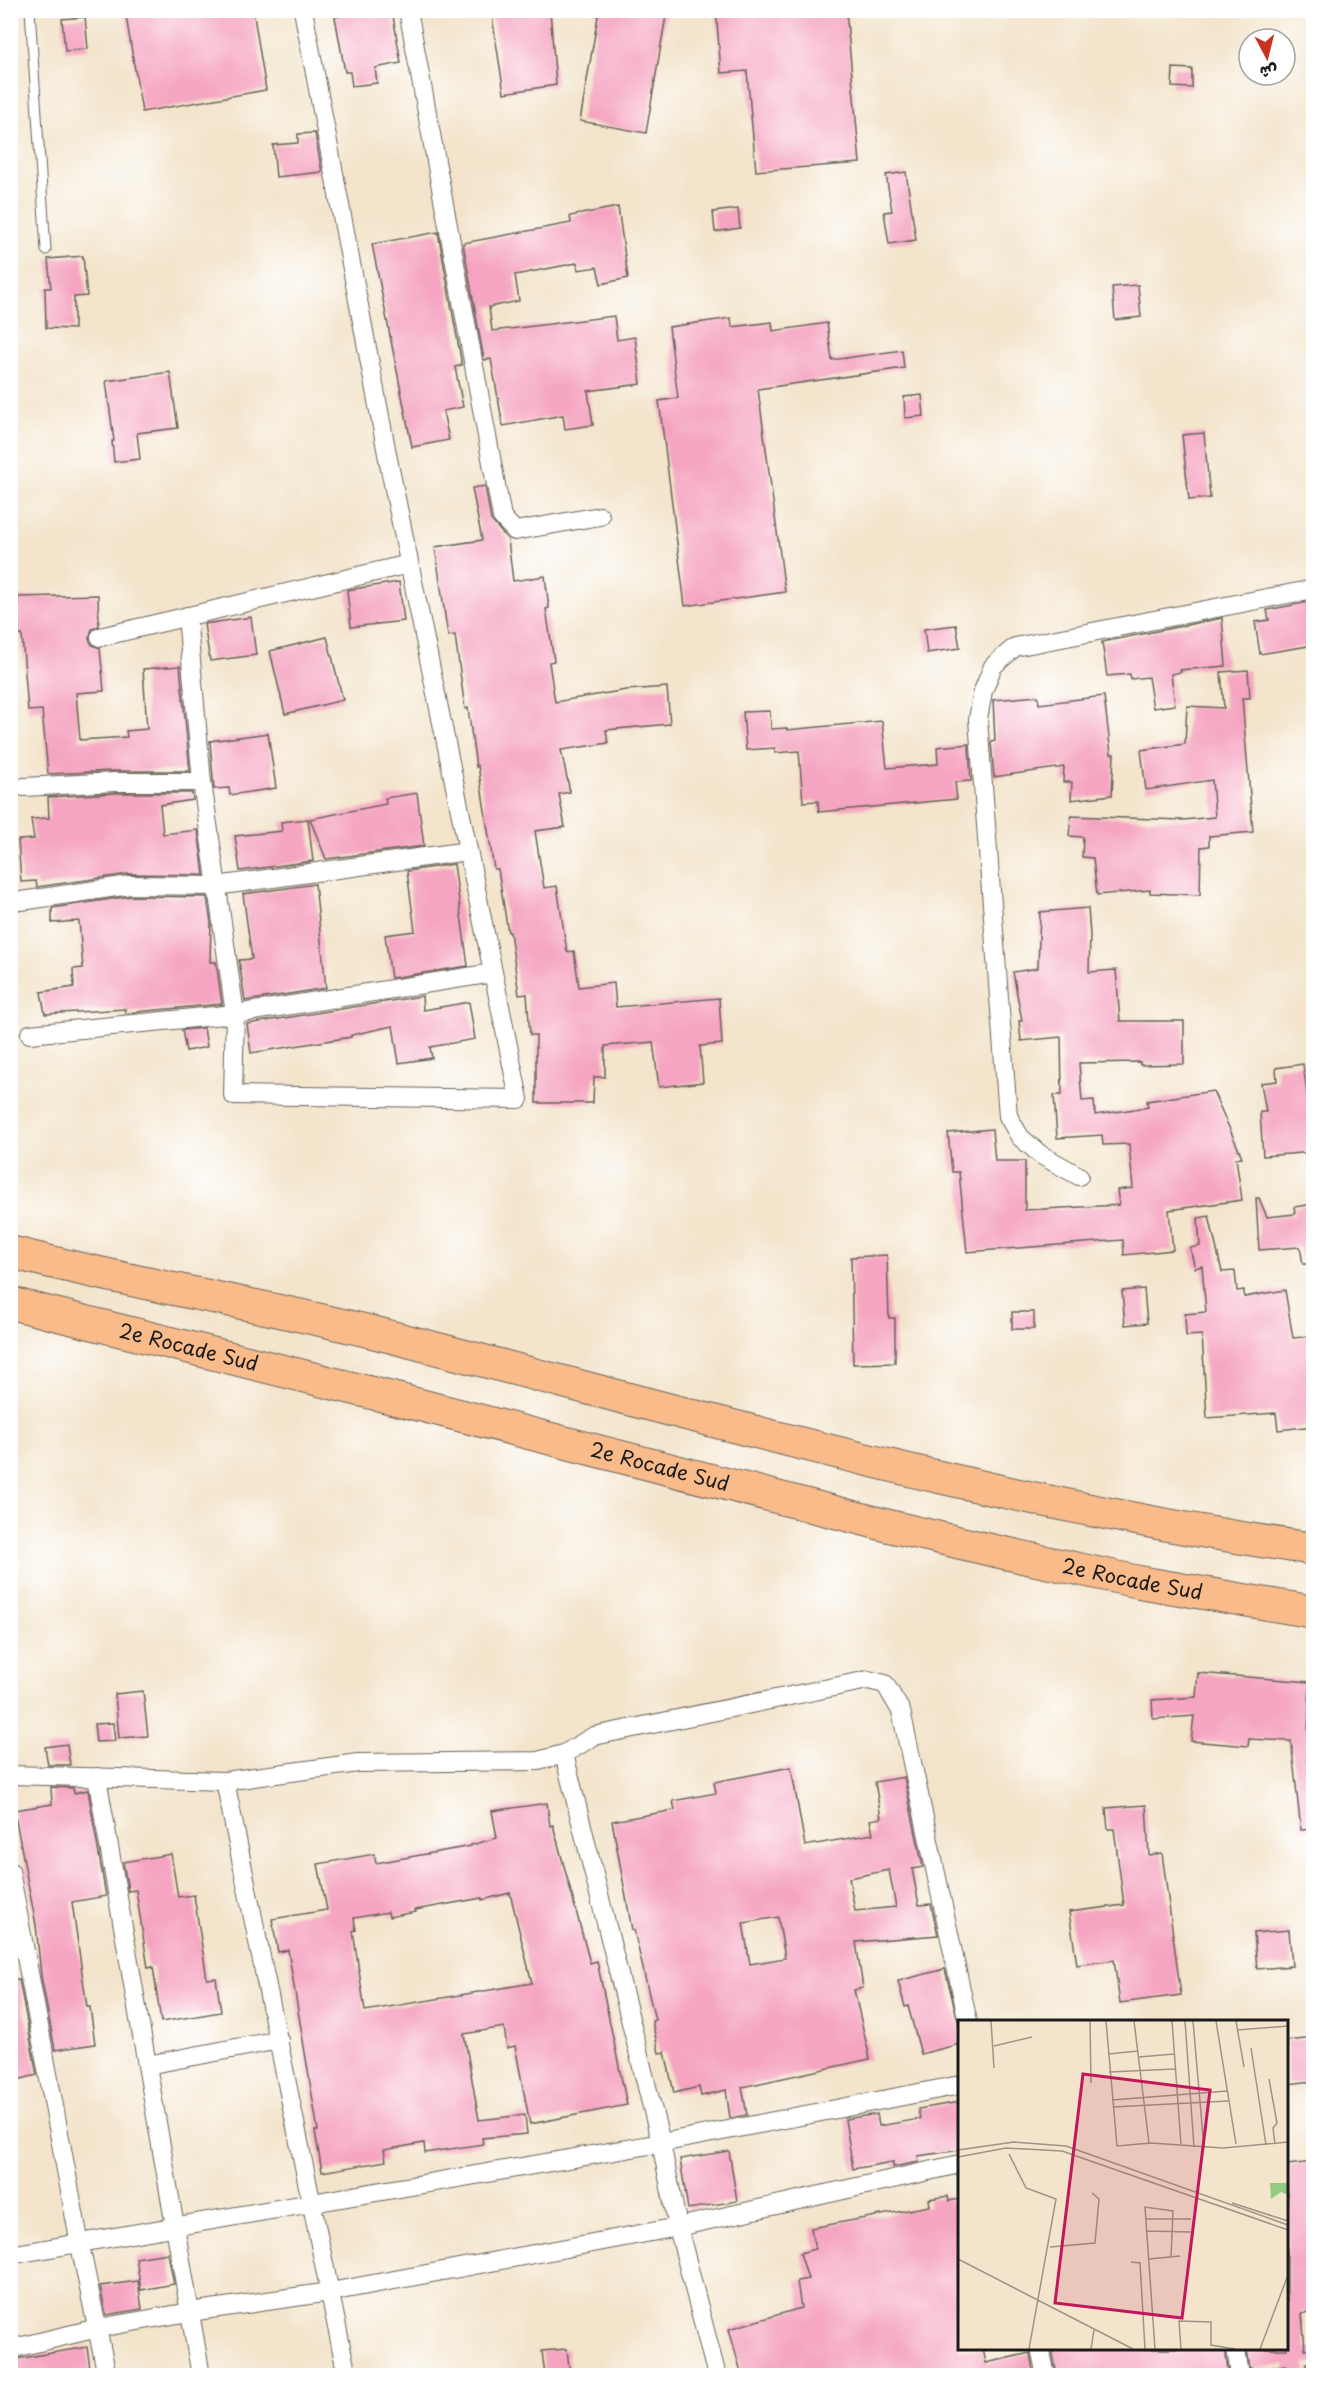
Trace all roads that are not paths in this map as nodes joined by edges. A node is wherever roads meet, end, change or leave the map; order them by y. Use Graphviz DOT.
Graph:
graph roads {
  1 [pos="30,10"];
  2 [pos="303,10"];
  3 [pos="408,10"];
  4 [pos="46,250"];
  5 [pos="600,516"];
  6 [pos="409,564"];
  7 [pos="1314,589"];
  8 [pos="188,616"];
  9 [pos="100,637"];
  10 [pos="202,782"];
  11 [pos="24,786"];
  12 [pos="468,851"];
  13 [pos="216,886"];
  14 [pos="21,901"];
  15 [pos="493,973"];
  16 [pos="235,1014"];
  17 [pos="30,1034"];
  18 [pos="1079,1176"];
  19 [pos="10,1252"];
  20 [pos="10,1303"];
  21 [pos="10,1309"];
  22 [pos="79,1320"];
  23 [pos="1314,1549"];
  24 [pos="1314,1612"];
  25 [pos="564,1754"];
  26 [pos="10,1775"];
  27 [pos="97,1777"];
  28 [pos="225,1781"];
  29 [pos="10,1871"];
  30 [pos="968,2020"];
  31 [pos="279,2040"];
  32 [pos="147,2065"];
  33 [pos="958,2085"];
  34 [pos="661,2143"];
  35 [pos="958,2164"];
  36 [pos="312,2203"];
  37 [pos="678,2227"];
  38 [pos="175,2228"];
  39 [pos="80,2245"];
  40 [pos="10,2255"];
  41 [pos="330,2292"];
  42 [pos="190,2312"];
  43 [pos="98,2328"];
  44 [pos="10,2349"];
  45 [pos="1040,2350"];
  46 [pos="1236,2350"];
  47 [pos="107,2376"];
  48 [pos="201,2376"];
  49 [pos="347,2376"];
  50 [pos="717,2376"];
  51 [pos="1046,2376"];
  52 [pos="1240,2376"];
  1 -- 4 [label="lane"];
  2 -- 6 [label="street"];
  3 -- 5 [label="street"];
  6 -- 8 [label="street"];
  6 -- 12 [label="street"];
  7 -- 18 [label="street"];
  8 -- 9 [label="street"];
  8 -- 10 [label="street"];
  10 -- 11 [label="street"];
  10 -- 13 [label="street"];
  12 -- 13 [label="street"];
  12 -- 15 [label="street"];
  13 -- 14 [label="street"];
  13 -- 16 [label="street"];
  15 -- 16 [label="street"];
  15 -- 16 [label="street"];
  16 -- 17 [label="street"];
  19 -- 23 [label="highway"];
  20 -- 22 [label="highway, 2e Rocade Sud"];
  21 -- 22 [label="highway"];
  22 -- 24 [label="highway, 2e Rocade Sud"];
  25 -- 28 [label="street"];
  25 -- 30 [label="street"];
  25 -- 34 [label="street"];
  26 -- 27 [label="street"];
  27 -- 28 [label="street"];
  27 -- 32 [label="street"];
  28 -- 31 [label="street"];
  29 -- 39 [label="street"];
  31 -- 32 [label="street"];
  31 -- 36 [label="street"];
  32 -- 38 [label="street"];
  33 -- 34 [label="street"];
  34 -- 36 [label="street"];
  34 -- 37 [label="street"];
  35 -- 37 [label="street"];
  36 -- 38 [label="street"];
  36 -- 41 [label="street"];
  37 -- 41 [label="street"];
  37 -- 50 [label="street"];
  38 -- 39 [label="street"];
  38 -- 42 [label="street"];
  39 -- 40 [label="street"];
  39 -- 43 [label="street"];
  41 -- 42 [label="street"];
  41 -- 49 [label="street"];
  42 -- 43 [label="street"];
  42 -- 48 [label="street"];
  43 -- 44 [label="street"];
  43 -- 47 [label="street"];
  45 -- 51 [label="street"];
  46 -- 52 [label="street"];
}
